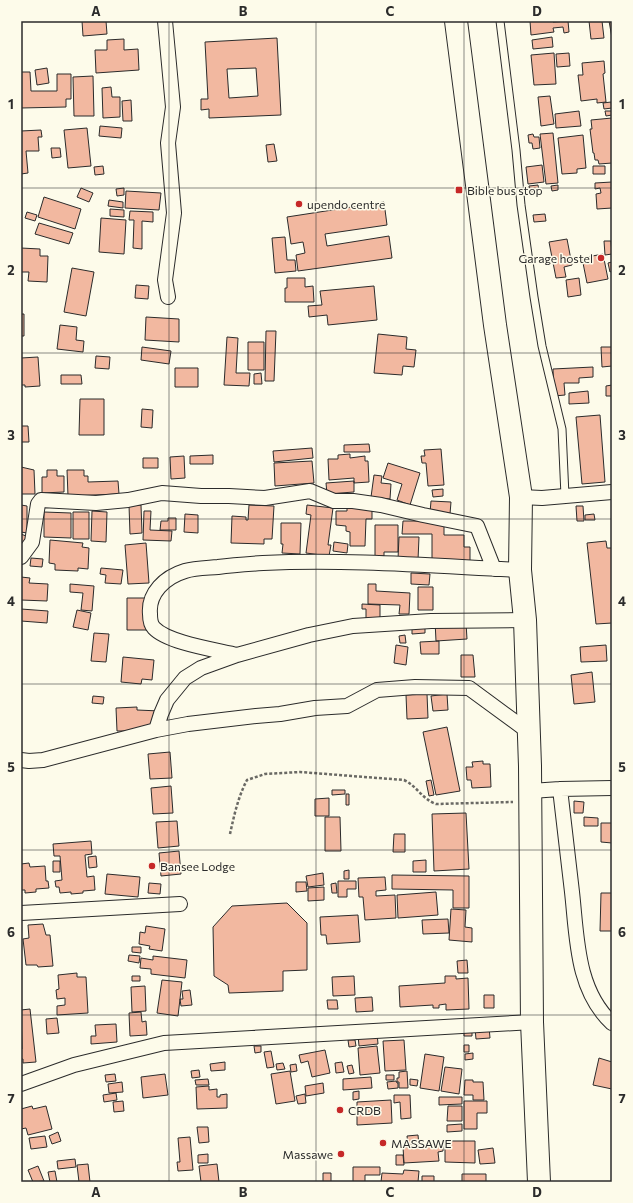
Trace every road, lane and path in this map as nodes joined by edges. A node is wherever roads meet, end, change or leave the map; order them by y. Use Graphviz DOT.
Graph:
graph roads {
  1 [pos="165,21"];
  2 [pos="456,21"];
  3 [pos="500,21"];
  4 [pos="168,297"];
  5 [pos="612,492"];
  6 [pos="565,496"];
  7 [pos="522,497"];
  8 [pos="21,557"];
  9 [pos="494,569"];
  10 [pos="520,570"];
  11 [pos="525,620"];
  12 [pos="237,655"];
  13 [pos="156,730"];
  14 [pos="529,732"];
  15 [pos="21,760"];
  16 [pos="612,788"];
  17 [pos="560,789"];
  18 [pos="531,796"];
  19 [pos="230,834"];
  20 [pos="180,904"];
  21 [pos="21,913"];
  22 [pos="532,1022"];
  23 [pos="612,1023"];
  24 [pos="21,1084"];
  25 [pos="539,1182"];
  1 -- 4 [label="street"];
  2 -- 7 [label="highway"];
  3 -- 6 [label="lane"];
  5 -- 6 [label="street"];
  6 -- 7 [label="street"];
  7 -- 10 [label="highway"];
  8 -- 9 [label="street"];
  9 -- 10 [label="street"];
  9 -- 12 [label="street"];
  10 -- 11 [label="highway"];
  11 -- 12 [label="street"];
  11 -- 14 [label="highway"];
  12 -- 13 [label="street"];
  13 -- 14 [label="street"];
  13 -- 15 [label="street"];
  14 -- 18 [label="highway"];
  16 -- 17 [label="street"];
  17 -- 18 [label="street"];
  17 -- 23 [label="street"];
  18 -- 19 [label="path"];
  18 -- 22 [label="highway"];
  20 -- 21 [label="street"];
  22 -- 24 [label="street"];
  22 -- 25 [label="highway"];
}
